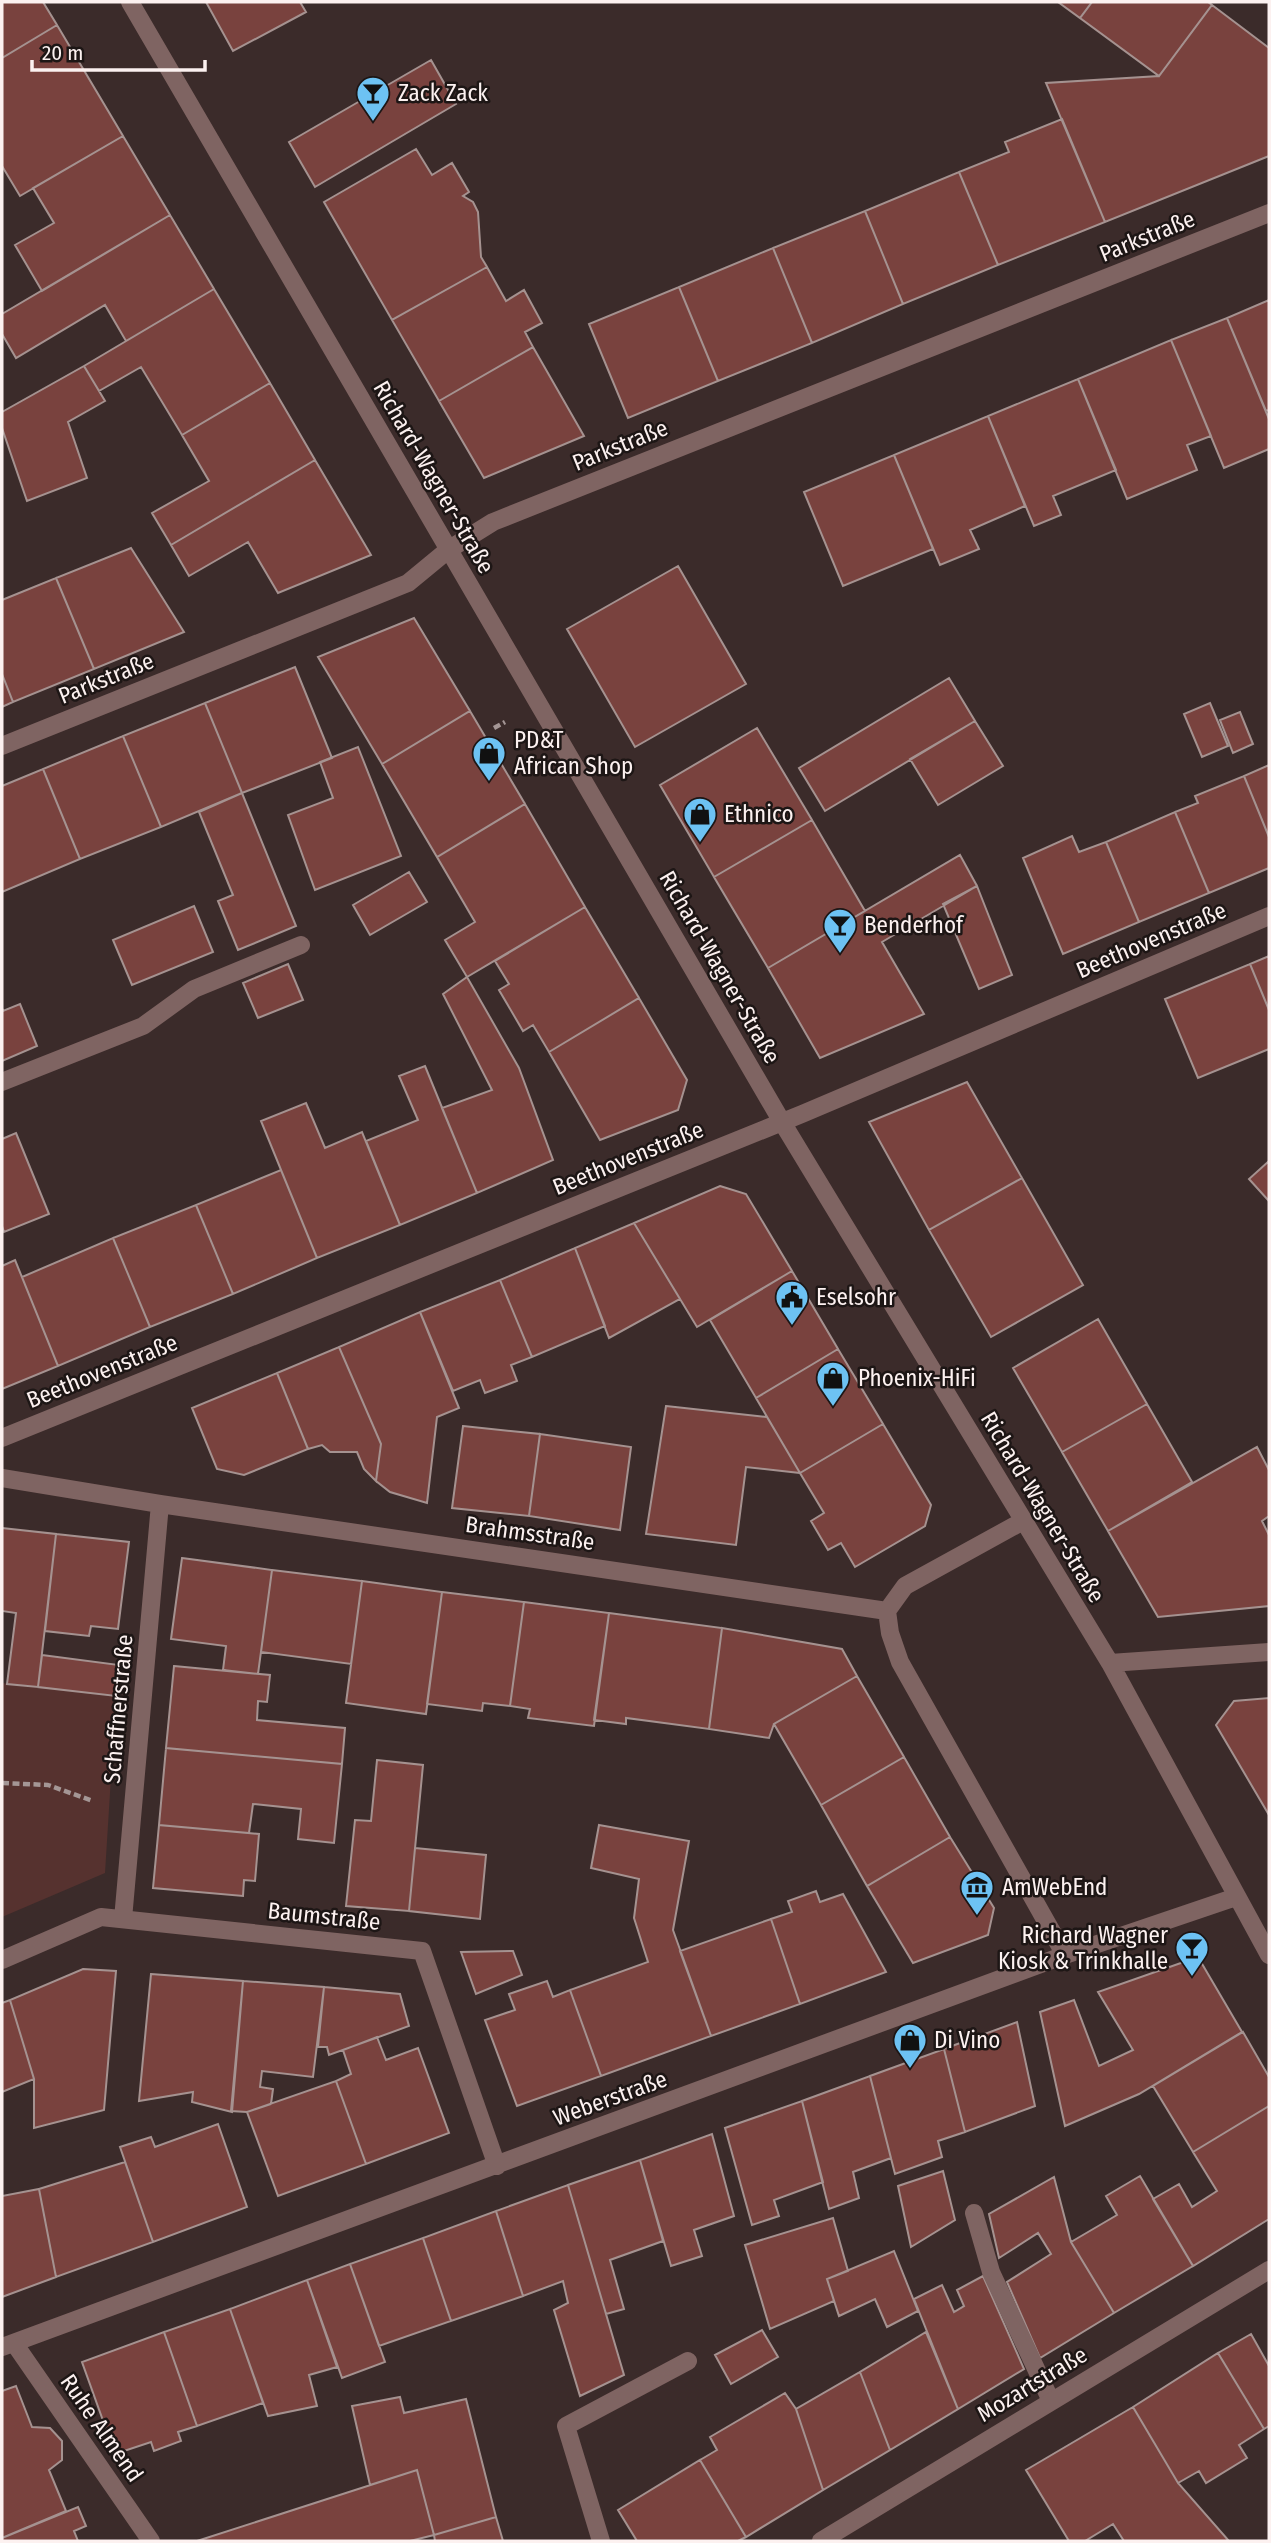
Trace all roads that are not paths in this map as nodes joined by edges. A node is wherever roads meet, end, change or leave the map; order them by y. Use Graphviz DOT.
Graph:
graph roads {
  1 [pos="130,2"];
  2 [pos="1269,214"];
  3 [pos="448,550"];
  4 [pos="2,746"];
  5 [pos="1269,916"];
  6 [pos="301,945"];
  7 [pos="2,1082"];
  8 [pos="782,1122"];
  9 [pos="2,1438"];
  10 [pos="2,1478"];
  11 [pos="160,1504"];
  12 [pos="1023,1521"];
  13 [pos="887,1611"];
  14 [pos="1269,1652"];
  15 [pos="1110,1663"];
  16 [pos="1236,1897"];
  17 [pos="123,1919"];
  18 [pos="1065,1955"];
  19 [pos="1269,1955"];
  20 [pos="2,1960"];
  21 [pos="497,2166"];
  22 [pos="974,2213"];
  23 [pos="1269,2270"];
  24 [pos="8,2345"];
  25 [pos="688,2361"];
  26 [pos="1051,2402"];
  27 [pos="151,2541"];
  28 [pos="601,2541"];
  29 [pos="821,2541"];
  1 -- 3 [label="street, Richard-Wagner-Straße"];
  2 -- 3 [label="street, Parkstraße"];
  3 -- 4 [label="street, Parkstraße"];
  3 -- 8 [label="street, Richard-Wagner-Straße"];
  5 -- 8 [label="street, Beethovenstraße"];
  6 -- 7 [label="street"];
  8 -- 9 [label="street, Beethovenstraße"];
  8 -- 12 [label="street, Richard-Wagner-Straße"];
  10 -- 11 [label="street, Brahmsstraße"];
  11 -- 13 [label="street, Brahmsstraße"];
  11 -- 17 [label="street, Schaffnerstraße"];
  12 -- 13 [label="street"];
  12 -- 15 [label="street, Richard-Wagner-Straße"];
  13 -- 18 [label="street"];
  14 -- 15 [label="street"];
  15 -- 16 [label="street, Richard-Wagner-Straße"];
  16 -- 18 [label="street, Weberstraße"];
  16 -- 19 [label="street, Richard-Wagner-Straße"];
  17 -- 20 [label="street, Baumstraße"];
  17 -- 21 [label="street, Baumstraße"];
  18 -- 21 [label="street, Weberstraße"];
  21 -- 24 [label="street, Weberstraße"];
  22 -- 26 [label="street"];
  23 -- 26 [label="street, Mozartstraße"];
  24 -- 27 [label="street, Ruhe Almend"];
  25 -- 28 [label="street"];
  26 -- 29 [label="street, Mozartstraße"];
}
